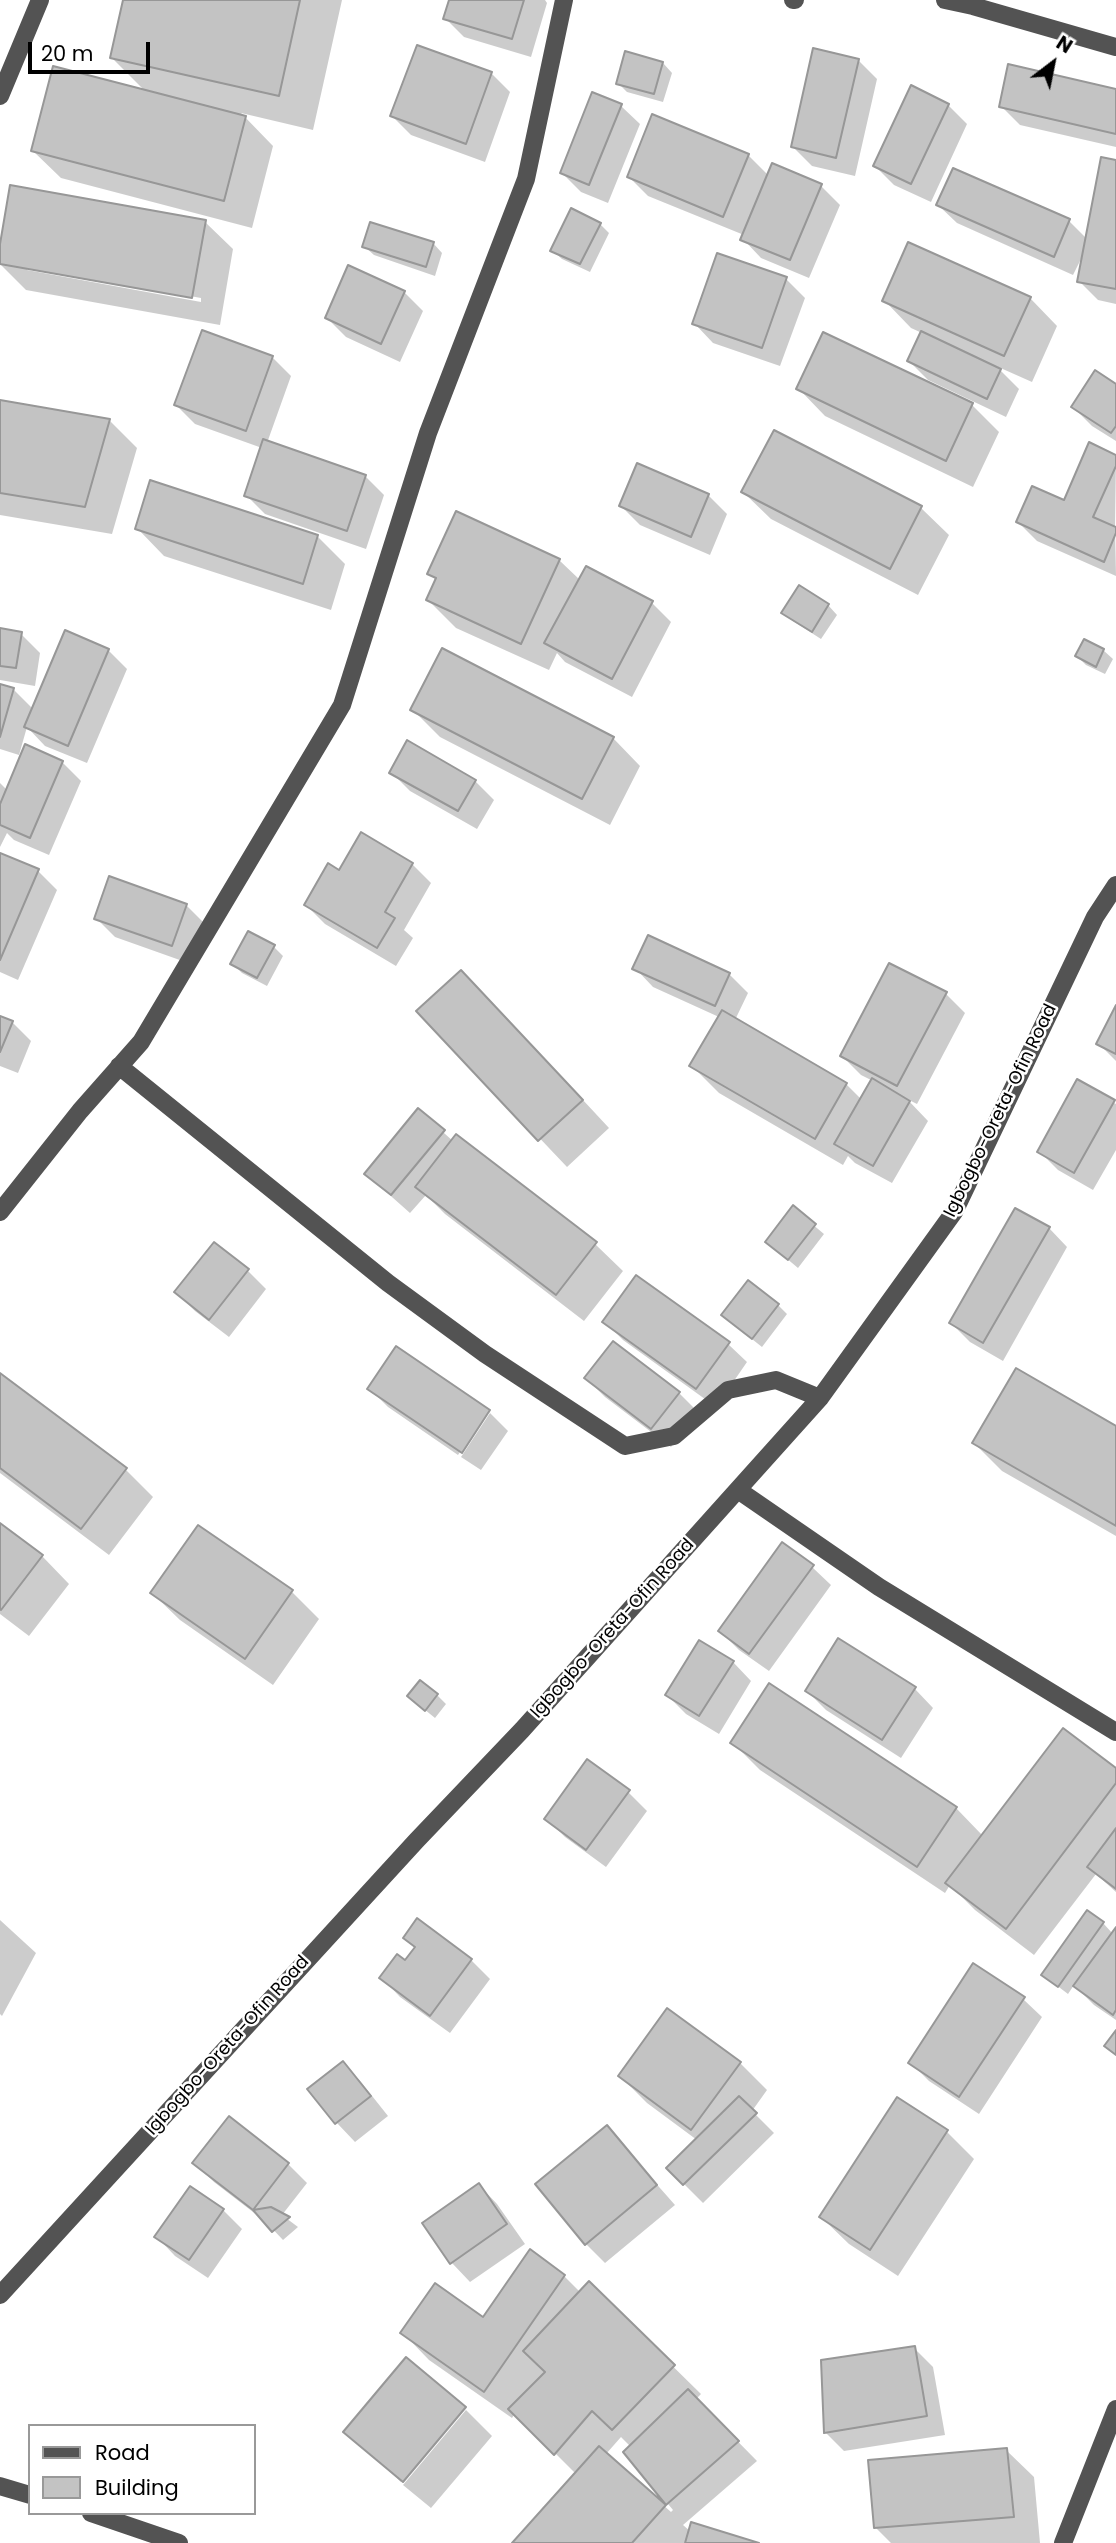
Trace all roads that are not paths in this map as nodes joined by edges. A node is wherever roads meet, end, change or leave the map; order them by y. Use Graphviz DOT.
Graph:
graph roads {
  1 [pos="40,0"];
  2 [pos="564,0"];
  3 [pos="945,0"];
  4 [pos="1116,47"];
  5 [pos="0,96"];
  6 [pos="1116,885"];
  7 [pos="119,1066"];
  8 [pos="0,1212"];
  9 [pos="820,1398"];
  10 [pos="738,1490"];
  11 [pos="1116,1732"];
  12 [pos="0,2295"];
  13 [pos="1116,2409"];
  14 [pos="0,2486"];
  15 [pos="28,2493"];
  16 [pos="97,2515"];
  17 [pos="179,2543"];
  18 [pos="1063,2543"];
  1 -- 5 [label="street"];
  2 -- 7 [label="street"];
  3 -- 4 [label="street"];
  6 -- 9 [label="street, Igbogbo-Oreta-Ofin Road"];
  7 -- 8 [label="street"];
  7 -- 9 [label="street"];
  9 -- 10 [label="street, Igbogbo-Oreta-Ofin Road"];
  10 -- 11 [label="street"];
  10 -- 12 [label="street, Igbogbo-Oreta-Ofin Road"];
  13 -- 18 [label="street"];
  14 -- 15 [label="street"];
  16 -- 17 [label="street"];
}
